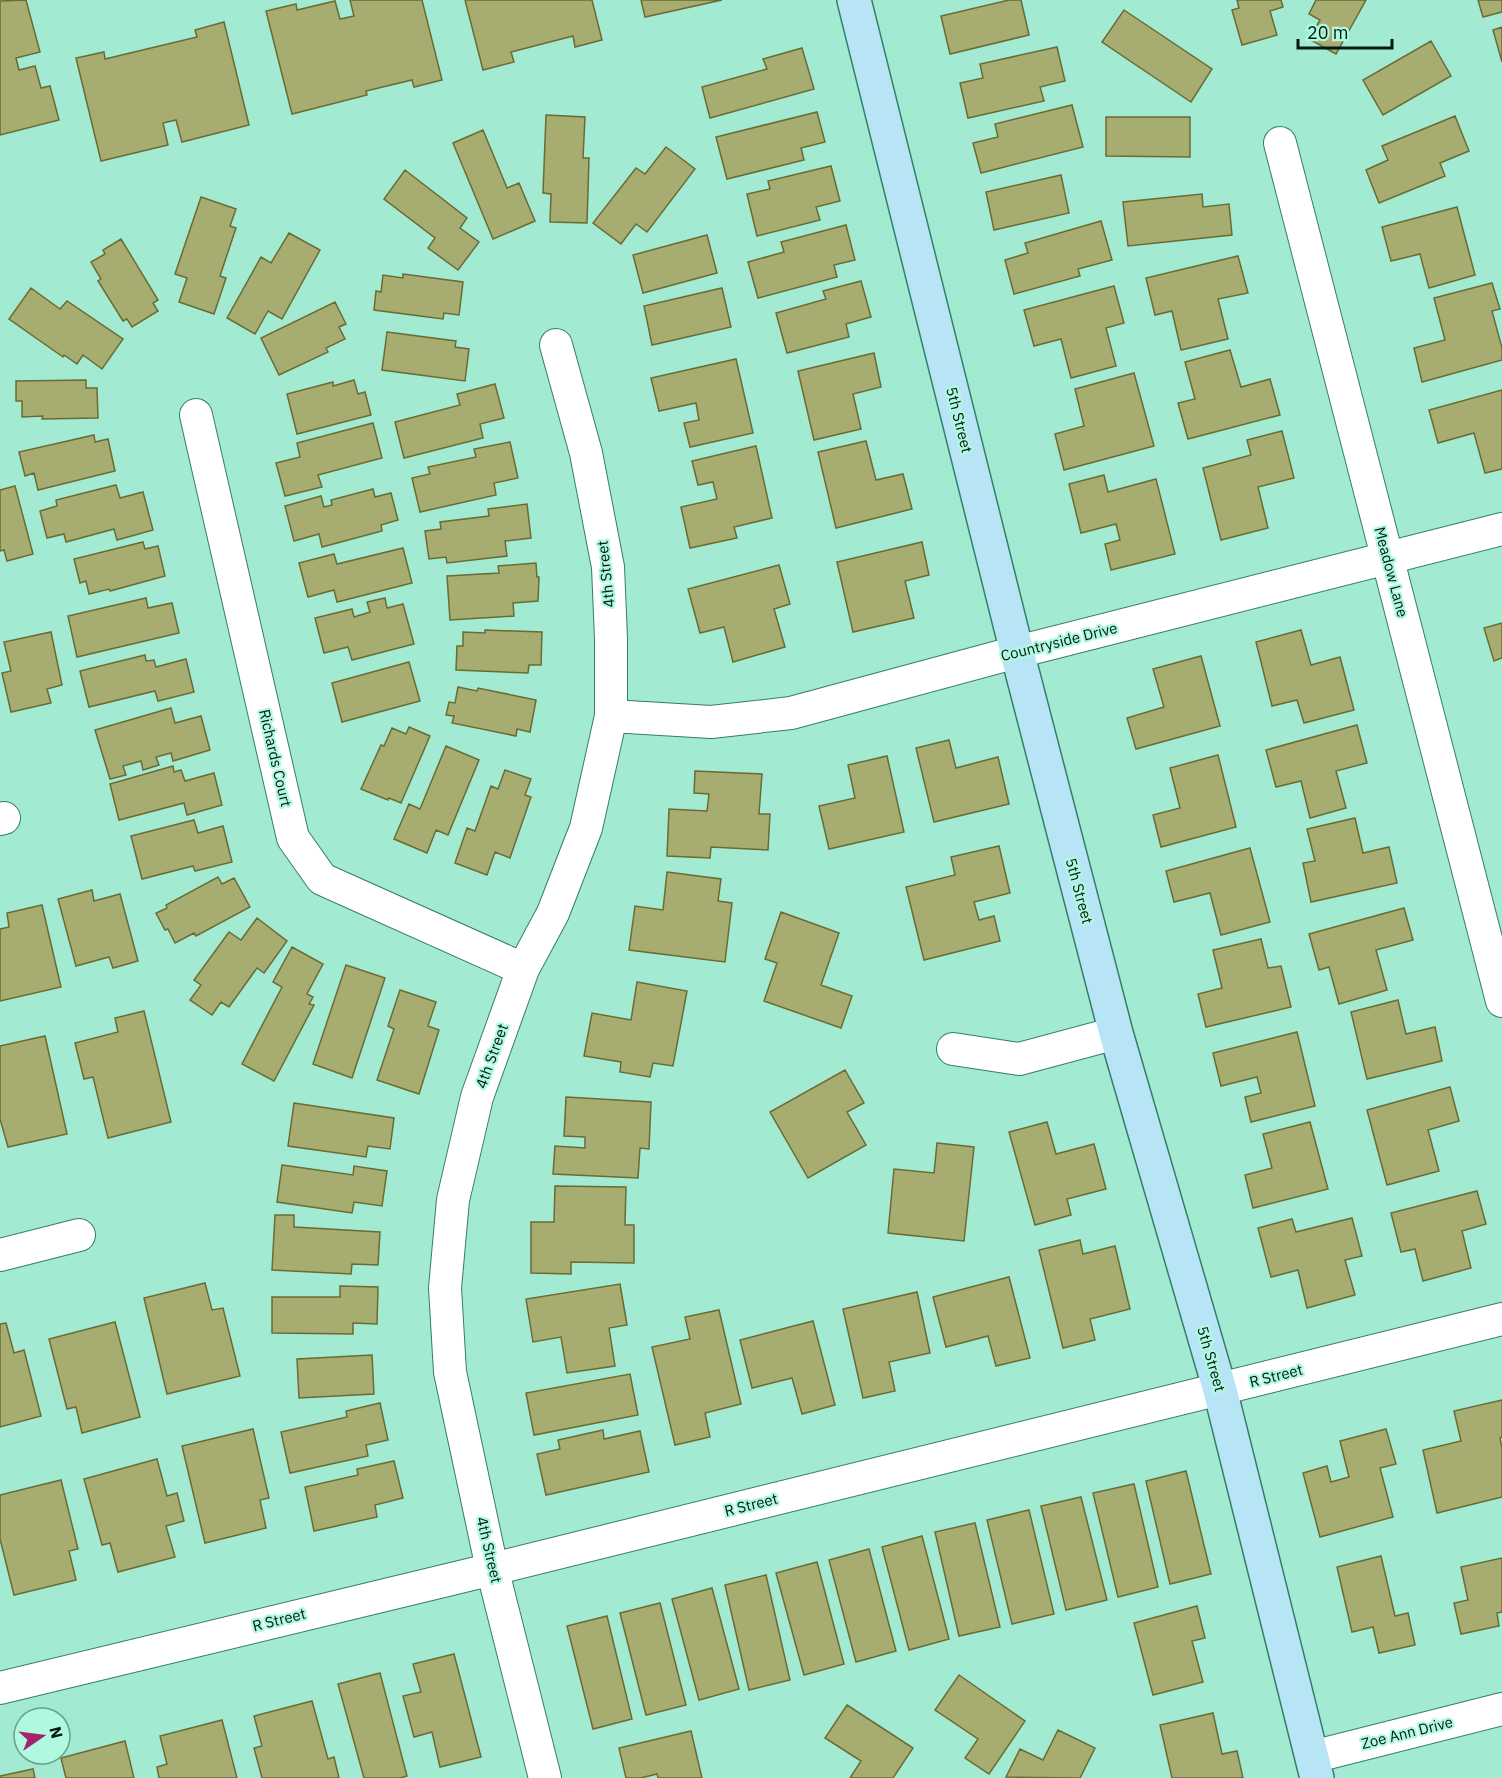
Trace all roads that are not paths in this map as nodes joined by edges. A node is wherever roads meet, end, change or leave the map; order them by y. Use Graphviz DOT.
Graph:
graph roads {
  1 [pos="854,0"];
  2 [pos="1280,143"];
  3 [pos="556,345"];
  4 [pos="196,415"];
  5 [pos="1502,529"];
  6 [pos="1387,558"];
  7 [pos="1017,652"];
  8 [pos="611,716"];
  9 [pos="523,969"];
  10 [pos="1502,1001"];
  11 [pos="1116,1033"];
  12 [pos="953,1050"];
  13 [pos="79,1235"];
  14 [pos="0,1255"];
  15 [pos="1502,1319"];
  16 [pos="1220,1390"];
  17 [pos="492,1569"];
  18 [pos="0,1688"];
  19 [pos="1502,1708"];
  20 [pos="1314,1767"];
  21 [pos="545,1778"];
  1 -- 7 [label="street, 5th Street"];
  2 -- 6 [label="street, Meadow Lane"];
  3 -- 8 [label="street, 4th Street"];
  4 -- 9 [label="street, Richards Court"];
  5 -- 6 [label="street, Countryside Drive"];
  6 -- 7 [label="street, Countryside Drive"];
  6 -- 10 [label="street, Meadow Lane"];
  7 -- 8 [label="street, Countryside Drive"];
  7 -- 11 [label="street, 5th Street"];
  8 -- 9 [label="street, 4th Street"];
  9 -- 17 [label="street, 4th Street"];
  11 -- 12 [label="street"];
  11 -- 16 [label="street, 5th Street"];
  13 -- 14 [label="street"];
  15 -- 16 [label="street, R Street"];
  16 -- 17 [label="street, R Street"];
  16 -- 20 [label="street, 5th Street"];
  17 -- 18 [label="street, R Street"];
  17 -- 21 [label="street, 4th Street"];
  19 -- 20 [label="street, Zoe Ann Drive"];
}
